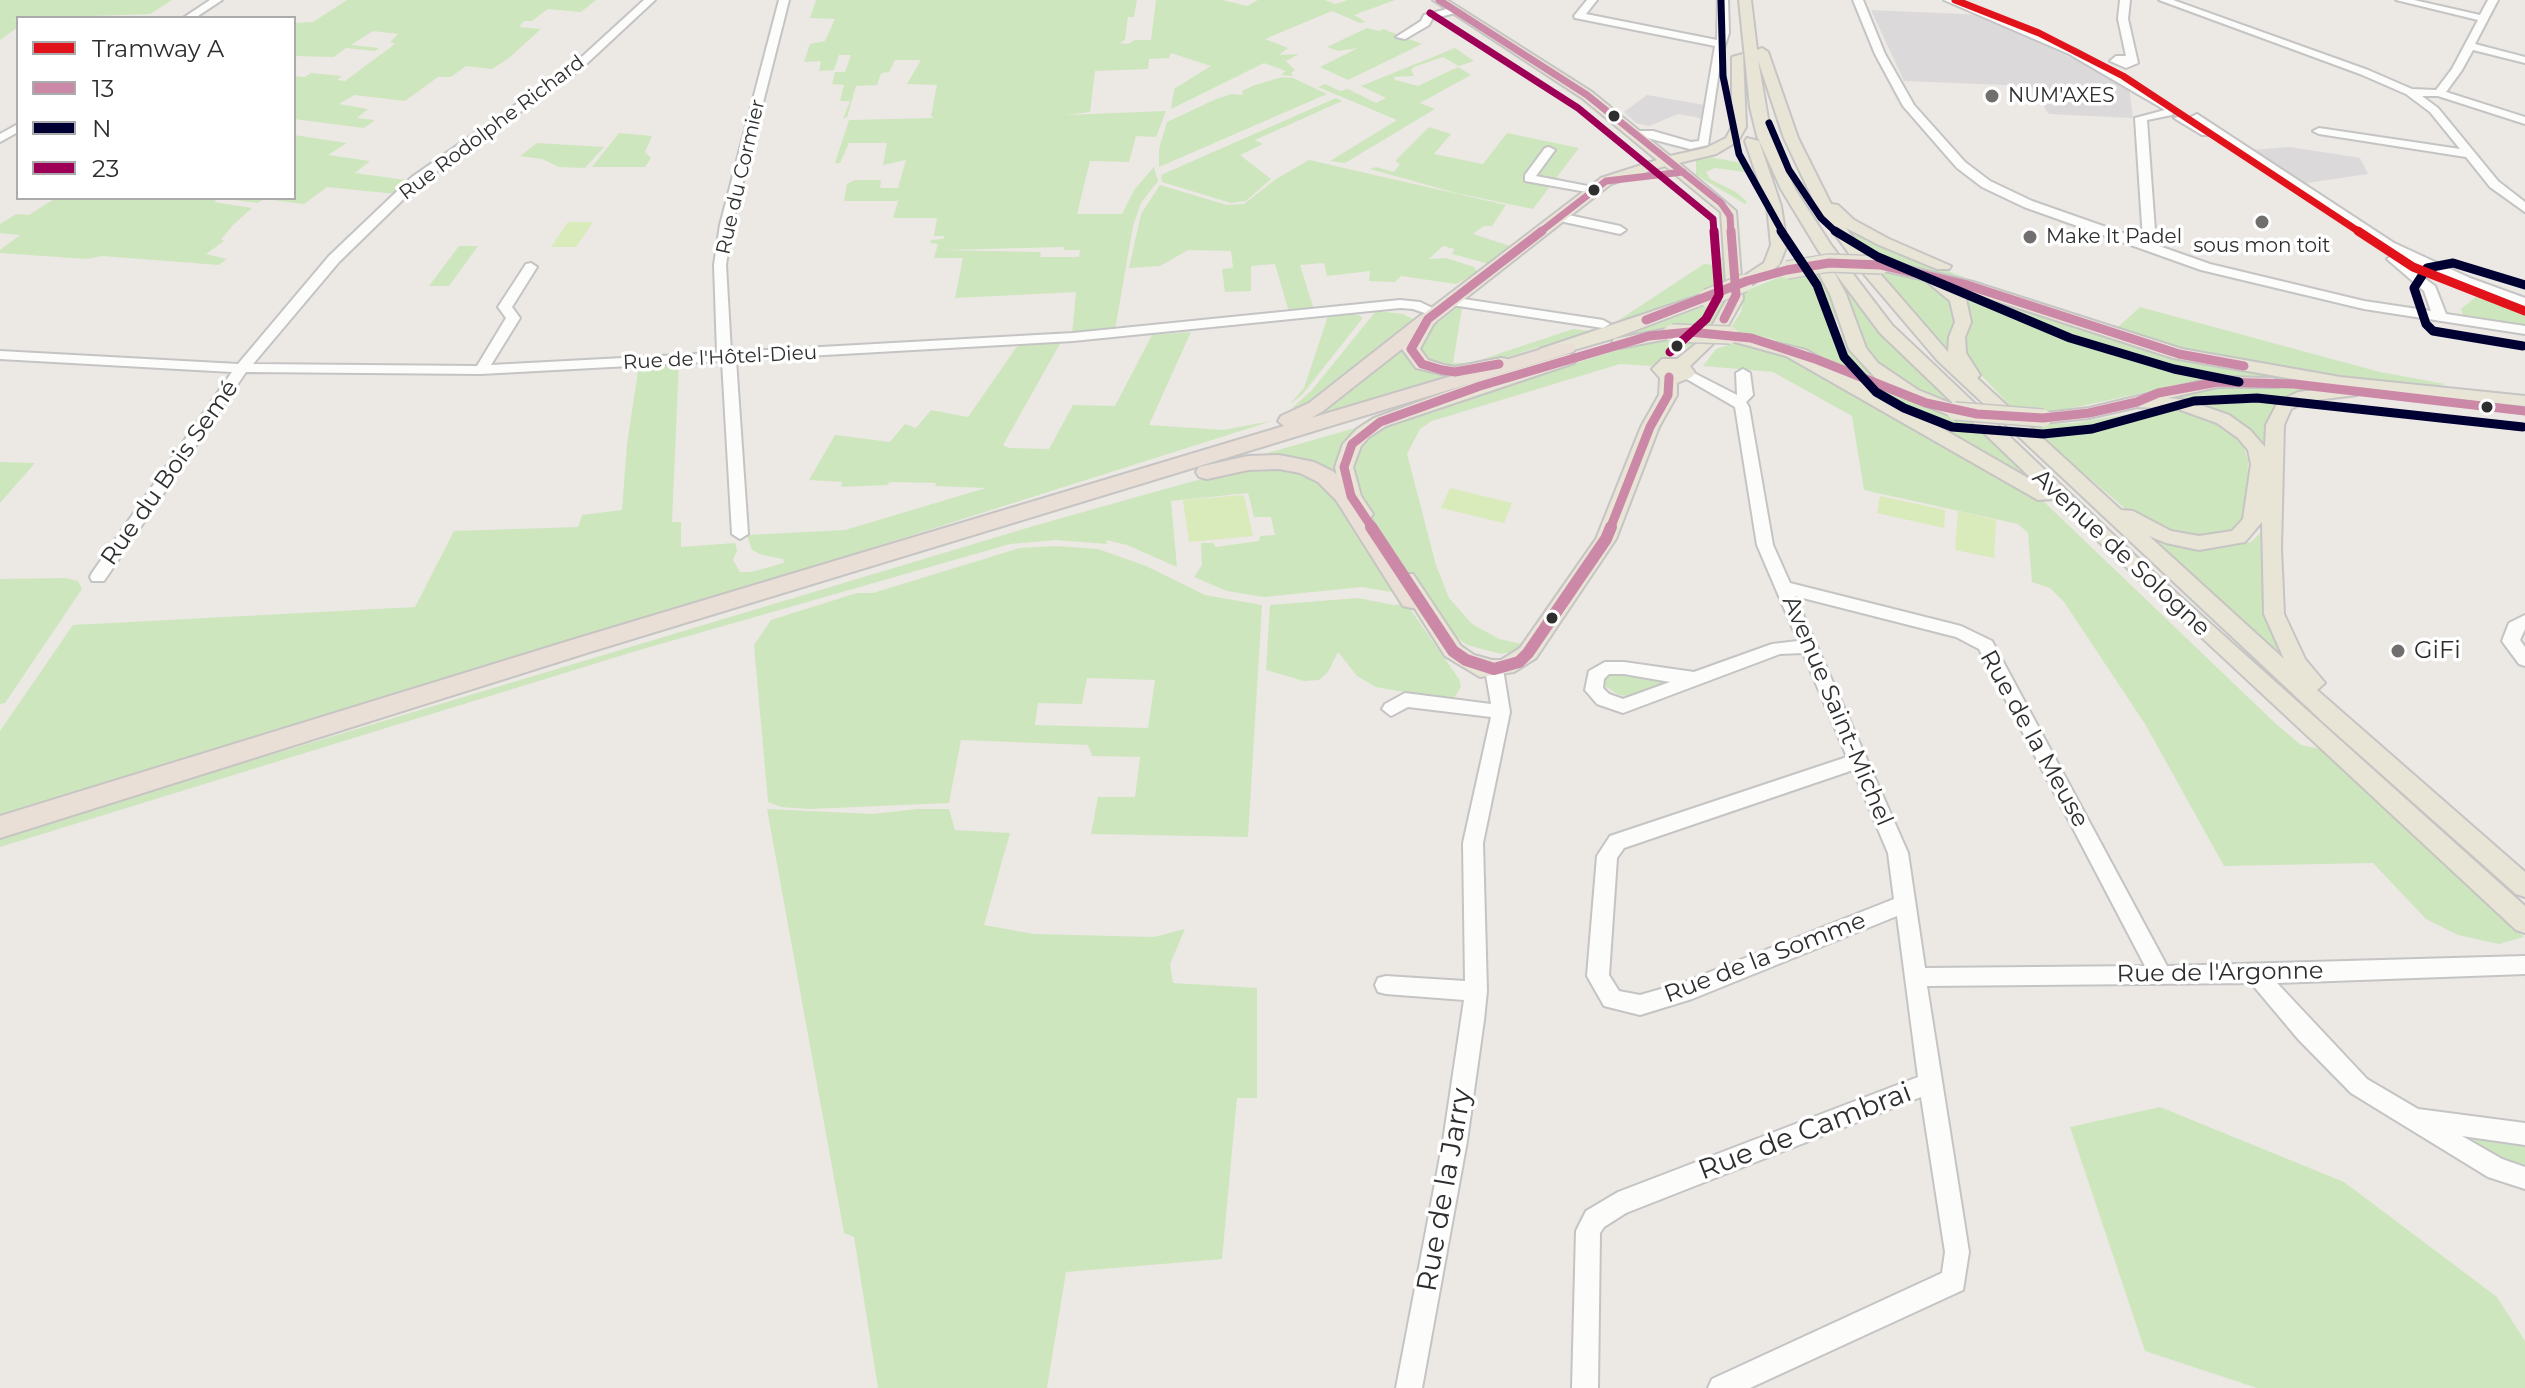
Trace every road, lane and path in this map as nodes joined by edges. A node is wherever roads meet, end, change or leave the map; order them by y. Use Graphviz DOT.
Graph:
graph roads {
  1 [pos="217,0"];
  2 [pos="650,0"];
  3 [pos="784,0"];
  4 [pos="1439,0"];
  5 [pos="1592,0"];
  6 [pos="1723,0"];
  7 [pos="1737,0"];
  8 [pos="1745,0"];
  9 [pos="1754,0"];
  10 [pos="1858,0"];
  11 [pos="1949,0"];
  12 [pos="1968,0"];
  13 [pos="2125,0"];
  14 [pos="2164,0"];
  15 [pos="2401,0"];
  16 [pos="2493,0"];
  17 [pos="1455,10"];
  18 [pos="191,16"];
  19 [pos="2485,19"];
  20 [pos="1401,37"];
  21 [pos="1721,44"];
  22 [pos="2470,46"];
  23 [pos="1762,52"];
  24 [pos="2525,60"];
  25 [pos="2133,63"];
  26 [pos="1739,74"];
  27 [pos="2410,92"];
  28 [pos="2439,93"];
  29 [pos="2181,110"];
  30 [pos="2525,121"];
  31 [pos="2319,131"];
  32 [pos="1638,134"];
  33 [pos="1754,148"];
  34 [pos="1549,150"];
  35 [pos="2468,154"];
  36 [pos="1667,158"];
  37 [pos="1802,161"];
  38 [pos="1683,172"];
  39 [pos="1600,186"];
  40 [pos="2525,208"];
  41 [pos="1559,217"];
  42 [pos="1620,230"];
  43 [pos="2150,248"];
  44 [pos="1881,265"];
  45 [pos="531,267"];
  46 [pos="2465,281"];
  47 [pos="1745,282"];
  48 [pos="2430,289"];
  49 [pos="1450,301"];
  50 [pos="2525,302"];
  51 [pos="1432,316"];
  52 [pos="2440,317"];
  53 [pos="2076,323"];
  54 [pos="1603,324"];
  55 [pos="2525,330"];
  56 [pos="1566,348"];
  57 [pos="1789,350"];
  58 [pos="0,355"];
  59 [pos="727,357"];
  60 [pos="242,368"];
  61 [pos="481,370"];
  62 [pos="1678,372"];
  63 [pos="1743,373"];
  64 [pos="1480,386"];
  65 [pos="2356,391"];
  66 [pos="1991,399"];
  67 [pos="1738,401"];
  68 [pos="2525,401"];
  69 [pos="2137,402"];
  70 [pos="1955,411"];
  71 [pos="2525,411"];
  72 [pos="2029,436"];
  73 [pos="1122,481"];
  74 [pos="1149,485"];
  75 [pos="740,534"];
  76 [pos="2136,568"];
  77 [pos="98,577"];
  78 [pos="1783,587"];
  79 [pos="1412,600"];
  80 [pos="2525,621"];
  81 [pos="1809,646"];
  82 [pos="2525,660"];
  83 [pos="1494,669"];
  84 [pos="1695,679"];
  85 [pos="1391,709"];
  86 [pos="1501,712"];
  87 [pos="1859,760"];
  88 [pos="39,817"];
  89 [pos="0,827"];
  90 [pos="2525,887"];
  91 [pos="2525,903"];
  92 [pos="1905,904"];
  93 [pos="2525,922"];
  94 [pos="2525,965"];
  95 [pos="2256,974"];
  96 [pos="2161,975"];
  97 [pos="1916,977"];
  98 [pos="1386,985"];
  99 [pos="1476,991"];
  100 [pos="1930,1083"];
  101 [pos="2409,1117"];
  102 [pos="2525,1134"];
  103 [pos="2525,1178"];
  104 [pos="1409,1388"];
  105 [pos="1585,1388"];
  106 [pos="1721,1388"];
  1 -- 18 [label="street"];
  2 -- 60 [label="street, Rue Rodolphe Richard"];
  3 -- 59 [label="street, Rue du Cormier"];
  4 -- 17 [label="main road"];
  5 -- 21 [label="street"];
  6 -- 21 [label="street"];
  7 -- 26 [label="main road"];
  8 -- 76 [label="main road, Avenue de Sologne"];
  9 -- 23 [label="main road, Avenue de Sologne"];
  10 -- 43 [label="street"];
  11 -- 29 [label="street"];
  12 -- 29 [label="street"];
  13 -- 25 [label="street"];
  14 -- 27 [label="street"];
  15 -- 19 [label="street"];
  16 -- 19 [label="street"];
  17 -- 20 [label="street"];
  17 -- 32 [label="main road"];
  19 -- 22 [label="street"];
  21 -- 32 [label="street"];
  22 -- 24 [label="street"];
  22 -- 28 [label="street"];
  23 -- 37 [label="main road"];
  23 -- 91 [label="main road, Avenue de Sologne"];
  26 -- 33 [label="main road"];
  26 -- 36 [label="main road"];
  27 -- 28 [label="street"];
  27 -- 35 [label="street"];
  28 -- 30 [label="street"];
  29 -- 43 [label="street"];
  29 -- 46 [label="street"];
  29 -- 48 [label="street"];
  31 -- 35 [label="street"];
  32 -- 36 [label="main road"];
  33 -- 47 [label="main road"];
  33 -- 70 [label="main road"];
  34 -- 39 [label="street"];
  35 -- 40 [label="street"];
  36 -- 38 [label="main road"];
  36 -- 39 [label="main road"];
  37 -- 53 [label="main road"];
  37 -- 66 [label="main road"];
  38 -- 39 [label="main road"];
  38 -- 62 [label="main road"];
  39 -- 41 [label="main road"];
  41 -- 42 [label="street"];
  41 -- 49 [label="main road"];
  43 -- 52 [label="street"];
  44 -- 47 [label="main road, bridge"];
  44 -- 53 [label="main road"];
  44 -- 66 [label="main road"];
  45 -- 61 [label="street"];
  46 -- 48 [label="street"];
  46 -- 50 [label="street"];
  47 -- 56 [label="main road, bridge"];
  48 -- 52 [label="street"];
  49 -- 51 [label="main road"];
  49 -- 54 [label="street"];
  51 -- 56 [label="main road"];
  51 -- 59 [label="street, Rue de l'Hôtel-Dieu"];
  51 -- 73 [label="highway"];
  52 -- 55 [label="street"];
  53 -- 68 [label="main road"];
  56 -- 73 [label="highway"];
  57 -- 64 [label="main road, bridge"];
  57 -- 70 [label="main road"];
  57 -- 76 [label="main road"];
  58 -- 60 [label="street, Rue de l'Hôtel-Dieu"];
  59 -- 61 [label="street, Rue de l'Hôtel-Dieu"];
  59 -- 75 [label="street, Rue du Cormier"];
  60 -- 61 [label="street, Rue de l'Hôtel-Dieu"];
  60 -- 77 [label="street, Rue du Bois Semé"];
  62 -- 67 [label="street"];
  62 -- 83 [label="main road"];
  63 -- 67 [label="street"];
  64 -- 74 [label="highway"];
  64 -- 83 [label="main road"];
  65 -- 69 [label="main road"];
  65 -- 71 [label="main road"];
  65 -- 90 [label="main road"];
  66 -- 72 [label="main road"];
  67 -- 78 [label="street, Avenue Saint-Michel"];
  69 -- 70 [label="main road, bridge"];
  69 -- 72 [label="main road"];
  72 -- 90 [label="main road"];
  73 -- 88 [label="highway"];
  74 -- 79 [label="highway"];
  74 -- 88 [label="highway"];
  76 -- 93 [label="main road, Avenue de Sologne"];
  78 -- 81 [label="street, Avenue Saint-Michel"];
  78 -- 96 [label="street, Rue de la Meuse"];
  79 -- 83 [label="main road"];
  80 -- 82 [label="street"];
  81 -- 84 [label="street"];
  81 -- 87 [label="street, Avenue Saint-Michel"];
  83 -- 86 [label="street, Rue de la Jarry"];
  84 -- 84 [label="street"];
  85 -- 86 [label="street"];
  86 -- 99 [label="street, Rue de la Jarry"];
  87 -- 92 [label="street, Avenue Saint-Michel"];
  87 -- 92 [label="street, Rue de la Somme"];
  88 -- 89 [label="highway"];
  92 -- 97 [label="street, Avenue Saint-Michel"];
  94 -- 95 [label="street, Rue de l'Argonne"];
  95 -- 96 [label="street, Rue de l'Argonne"];
  95 -- 101 [label="street"];
  96 -- 97 [label="street, Rue de l'Argonne"];
  97 -- 100 [label="street, Avenue Saint-Michel"];
  98 -- 99 [label="street"];
  99 -- 104 [label="street, Rue de la Jarry"];
  100 -- 105 [label="street, Rue de Cambrai"];
  100 -- 106 [label="street, Rue de Cambrai"];
  101 -- 102 [label="street"];
  101 -- 103 [label="street"];
}
